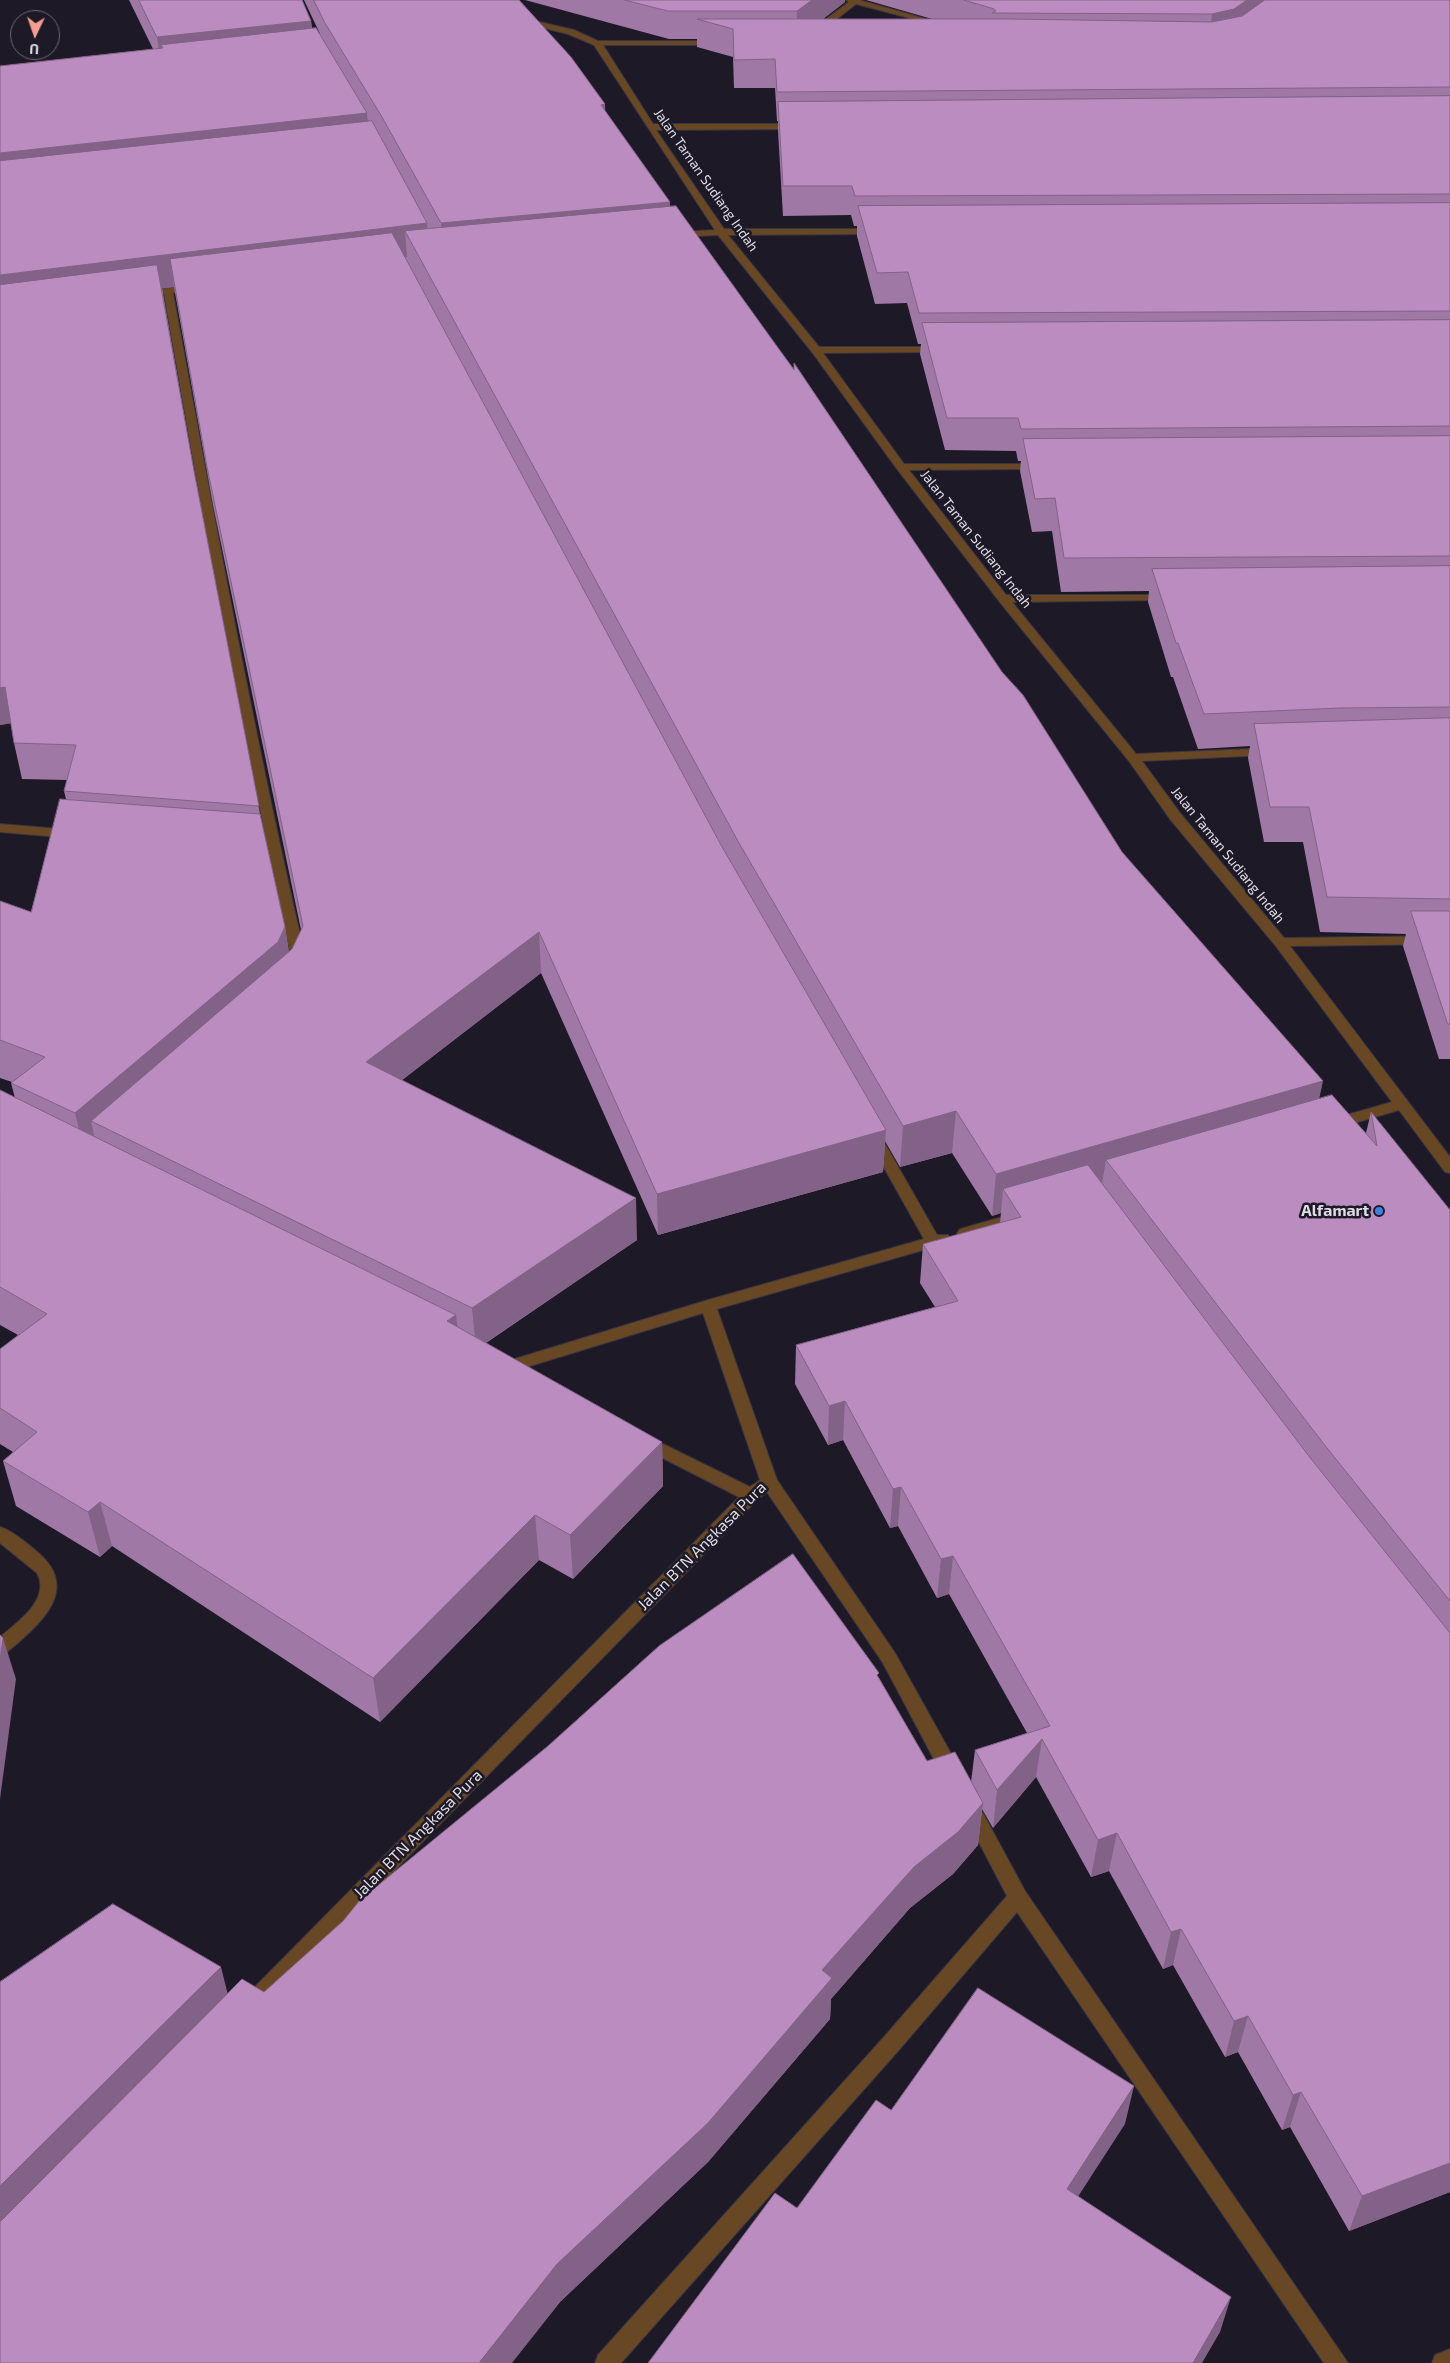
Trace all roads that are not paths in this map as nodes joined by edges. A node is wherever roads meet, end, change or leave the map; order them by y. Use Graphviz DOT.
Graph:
graph roads {
  1 [pos="853,1"];
  2 [pos="507,16"];
  3 [pos="950,27"];
  4 [pos="807,37"];
  5 [pos="597,43"];
  6 [pos="730,43"];
  7 [pos="808,126"];
  8 [pos="650,127"];
  9 [pos="891,231"];
  10 [pos="721,232"];
  11 [pos="666,236"];
  12 [pos="207,286"];
  13 [pos="168,291"];
  14 [pos="129,296"];
  15 [pos="954,349"];
  16 [pos="816,350"];
  17 [pos="1050,466"];
  18 [pos="901,467"];
  19 [pos="1182,597"];
  20 [pos="1003,599"];
  21 [pos="1276,751"];
  22 [pos="1133,758"];
  23 [pos="0,828"];
  24 [pos="90,836"];
  25 [pos="236,847"];
  26 [pos="274,850"];
  27 [pos="1450,940"];
  28 [pos="1280,942"];
  29 [pos="296,977"];
  30 [pos="1402,1104"];
  31 [pos="1316,1129"];
  32 [pos="870,1132"];
  33 [pos="1449,1166"];
  34 [pos="1033,1213"];
  35 [pos="934,1242"];
  36 [pos="708,1306"];
  37 [pos="518,1378"];
  38 [pos="630,1435"];
  39 [pos="769,1482"];
  40 [pos="751,1495"];
  41 [pos="0,1534"];
  42 [pos="0,1648"];
  43 [pos="1018,1897"];
  44 [pos="236,2019"];
  45 [pos="1450,2360"];
  46 [pos="606,2363"];
  47 [pos="1337,2363"];
  48 [pos="1444,2363"];
  1 -- 3 [label="street"];
  1 -- 4 [label="street"];
  2 -- 5 [label="street"];
  5 -- 6 [label="street"];
  5 -- 8 [label="street, Jalan Taman Sudiang Indah"];
  7 -- 8 [label="street"];
  8 -- 10 [label="street, Jalan Taman Sudiang Indah"];
  9 -- 10 [label="street"];
  10 -- 11 [label="street"];
  10 -- 16 [label="street, Jalan Taman Sudiang Indah"];
  12 -- 13 [label="street"];
  13 -- 14 [label="street"];
  13 -- 26 [label="street"];
  15 -- 16 [label="street"];
  16 -- 18 [label="street, Jalan Taman Sudiang Indah"];
  17 -- 18 [label="street"];
  18 -- 20 [label="street, Jalan Taman Sudiang Indah"];
  19 -- 20 [label="street"];
  20 -- 22 [label="street, Jalan Taman Sudiang Indah"];
  21 -- 22 [label="street"];
  22 -- 28 [label="street, Jalan Taman Sudiang Indah"];
  23 -- 24 [label="street"];
  25 -- 26 [label="street"];
  26 -- 29 [label="street"];
  27 -- 28 [label="street"];
  28 -- 30 [label="street, Jalan Taman Sudiang Indah"];
  30 -- 31 [label="street"];
  30 -- 33 [label="street, Jalan Taman Sudiang Indah"];
  32 -- 35 [label="street"];
  34 -- 35 [label="street"];
  35 -- 36 [label="street"];
  36 -- 37 [label="street"];
  36 -- 39 [label="street, Jalan BTN Angkasa Pura"];
  38 -- 40 [label="street"];
  39 -- 40 [label="street, Jalan BTN Angkasa Pura"];
  39 -- 43 [label="street"];
  40 -- 44 [label="street, Jalan BTN Angkasa Pura"];
  41 -- 42 [label="street"];
  43 -- 46 [label="street"];
  43 -- 47 [label="street"];
  45 -- 48 [label="street"];
}
